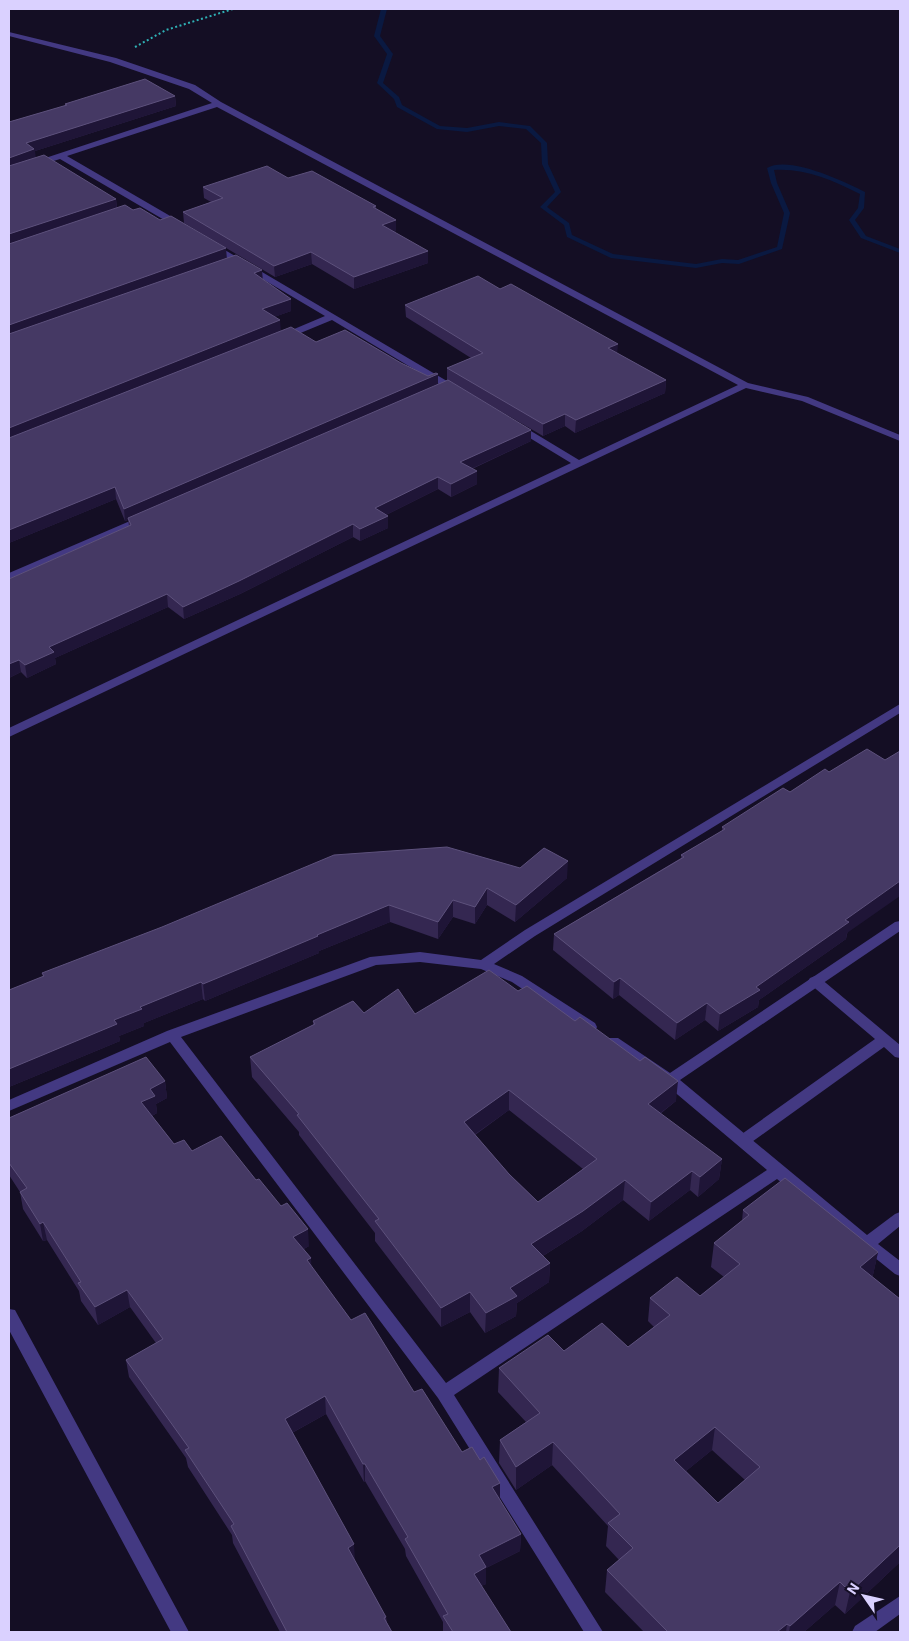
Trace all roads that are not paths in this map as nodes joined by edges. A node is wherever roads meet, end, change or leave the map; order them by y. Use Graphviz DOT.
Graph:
graph roads {
  1 [pos="9,34"];
  2 [pos="22,37"];
  3 [pos="9,43"];
  4 [pos="218,104"];
  5 [pos="61,156"];
  6 [pos="9,173"];
  7 [pos="188,230"];
  8 [pos="204,240"];
  9 [pos="332,317"];
  10 [pos="276,339"];
  11 [pos="745,386"];
  12 [pos="432,393"];
  13 [pos="506,420"];
  14 [pos="900,438"];
  15 [pos="579,464"];
  16 [pos="153,514"];
  17 [pos="9,577"];
  18 [pos="900,708"];
  19 [pos="9,733"];
  20 [pos="900,925"];
  21 [pos="483,965"];
  22 [pos="815,981"];
  23 [pos="172,1035"];
  24 [pos="884,1040"];
  25 [pos="900,1053"];
  26 [pos="670,1080"];
  27 [pos="9,1106"];
  28 [pos="744,1140"];
  29 [pos="778,1171"];
  30 [pos="900,1218"];
  31 [pos="868,1243"];
  32 [pos="900,1270"];
  33 [pos="9,1315"];
  34 [pos="444,1393"];
  35 [pos="900,1604"];
  36 [pos="180,1632"];
  37 [pos="594,1632"];
  38 [pos="861,1632"];
  1 -- 2 [label="street"];
  2 -- 3 [label="street"];
  2 -- 4 [label="street"];
  4 -- 5 [label="street"];
  4 -- 11 [label="street"];
  5 -- 6 [label="street"];
  5 -- 7 [label="street"];
  8 -- 9 [label="street"];
  9 -- 10 [label="street"];
  9 -- 12 [label="street"];
  11 -- 14 [label="street"];
  11 -- 15 [label="street"];
  13 -- 15 [label="street"];
  15 -- 19 [label="street"];
  16 -- 17 [label="street"];
  18 -- 21 [label="street"];
  20 -- 22 [label="street"];
  21 -- 23 [label="street"];
  21 -- 26 [label="street"];
  22 -- 24 [label="street"];
  22 -- 26 [label="street"];
  23 -- 27 [label="street"];
  23 -- 34 [label="street"];
  24 -- 25 [label="street"];
  24 -- 28 [label="street"];
  26 -- 28 [label="street"];
  28 -- 29 [label="street"];
  29 -- 31 [label="street"];
  29 -- 34 [label="street"];
  30 -- 31 [label="street"];
  31 -- 32 [label="street"];
  33 -- 36 [label="street"];
  34 -- 37 [label="street"];
  35 -- 38 [label="street"];
}
